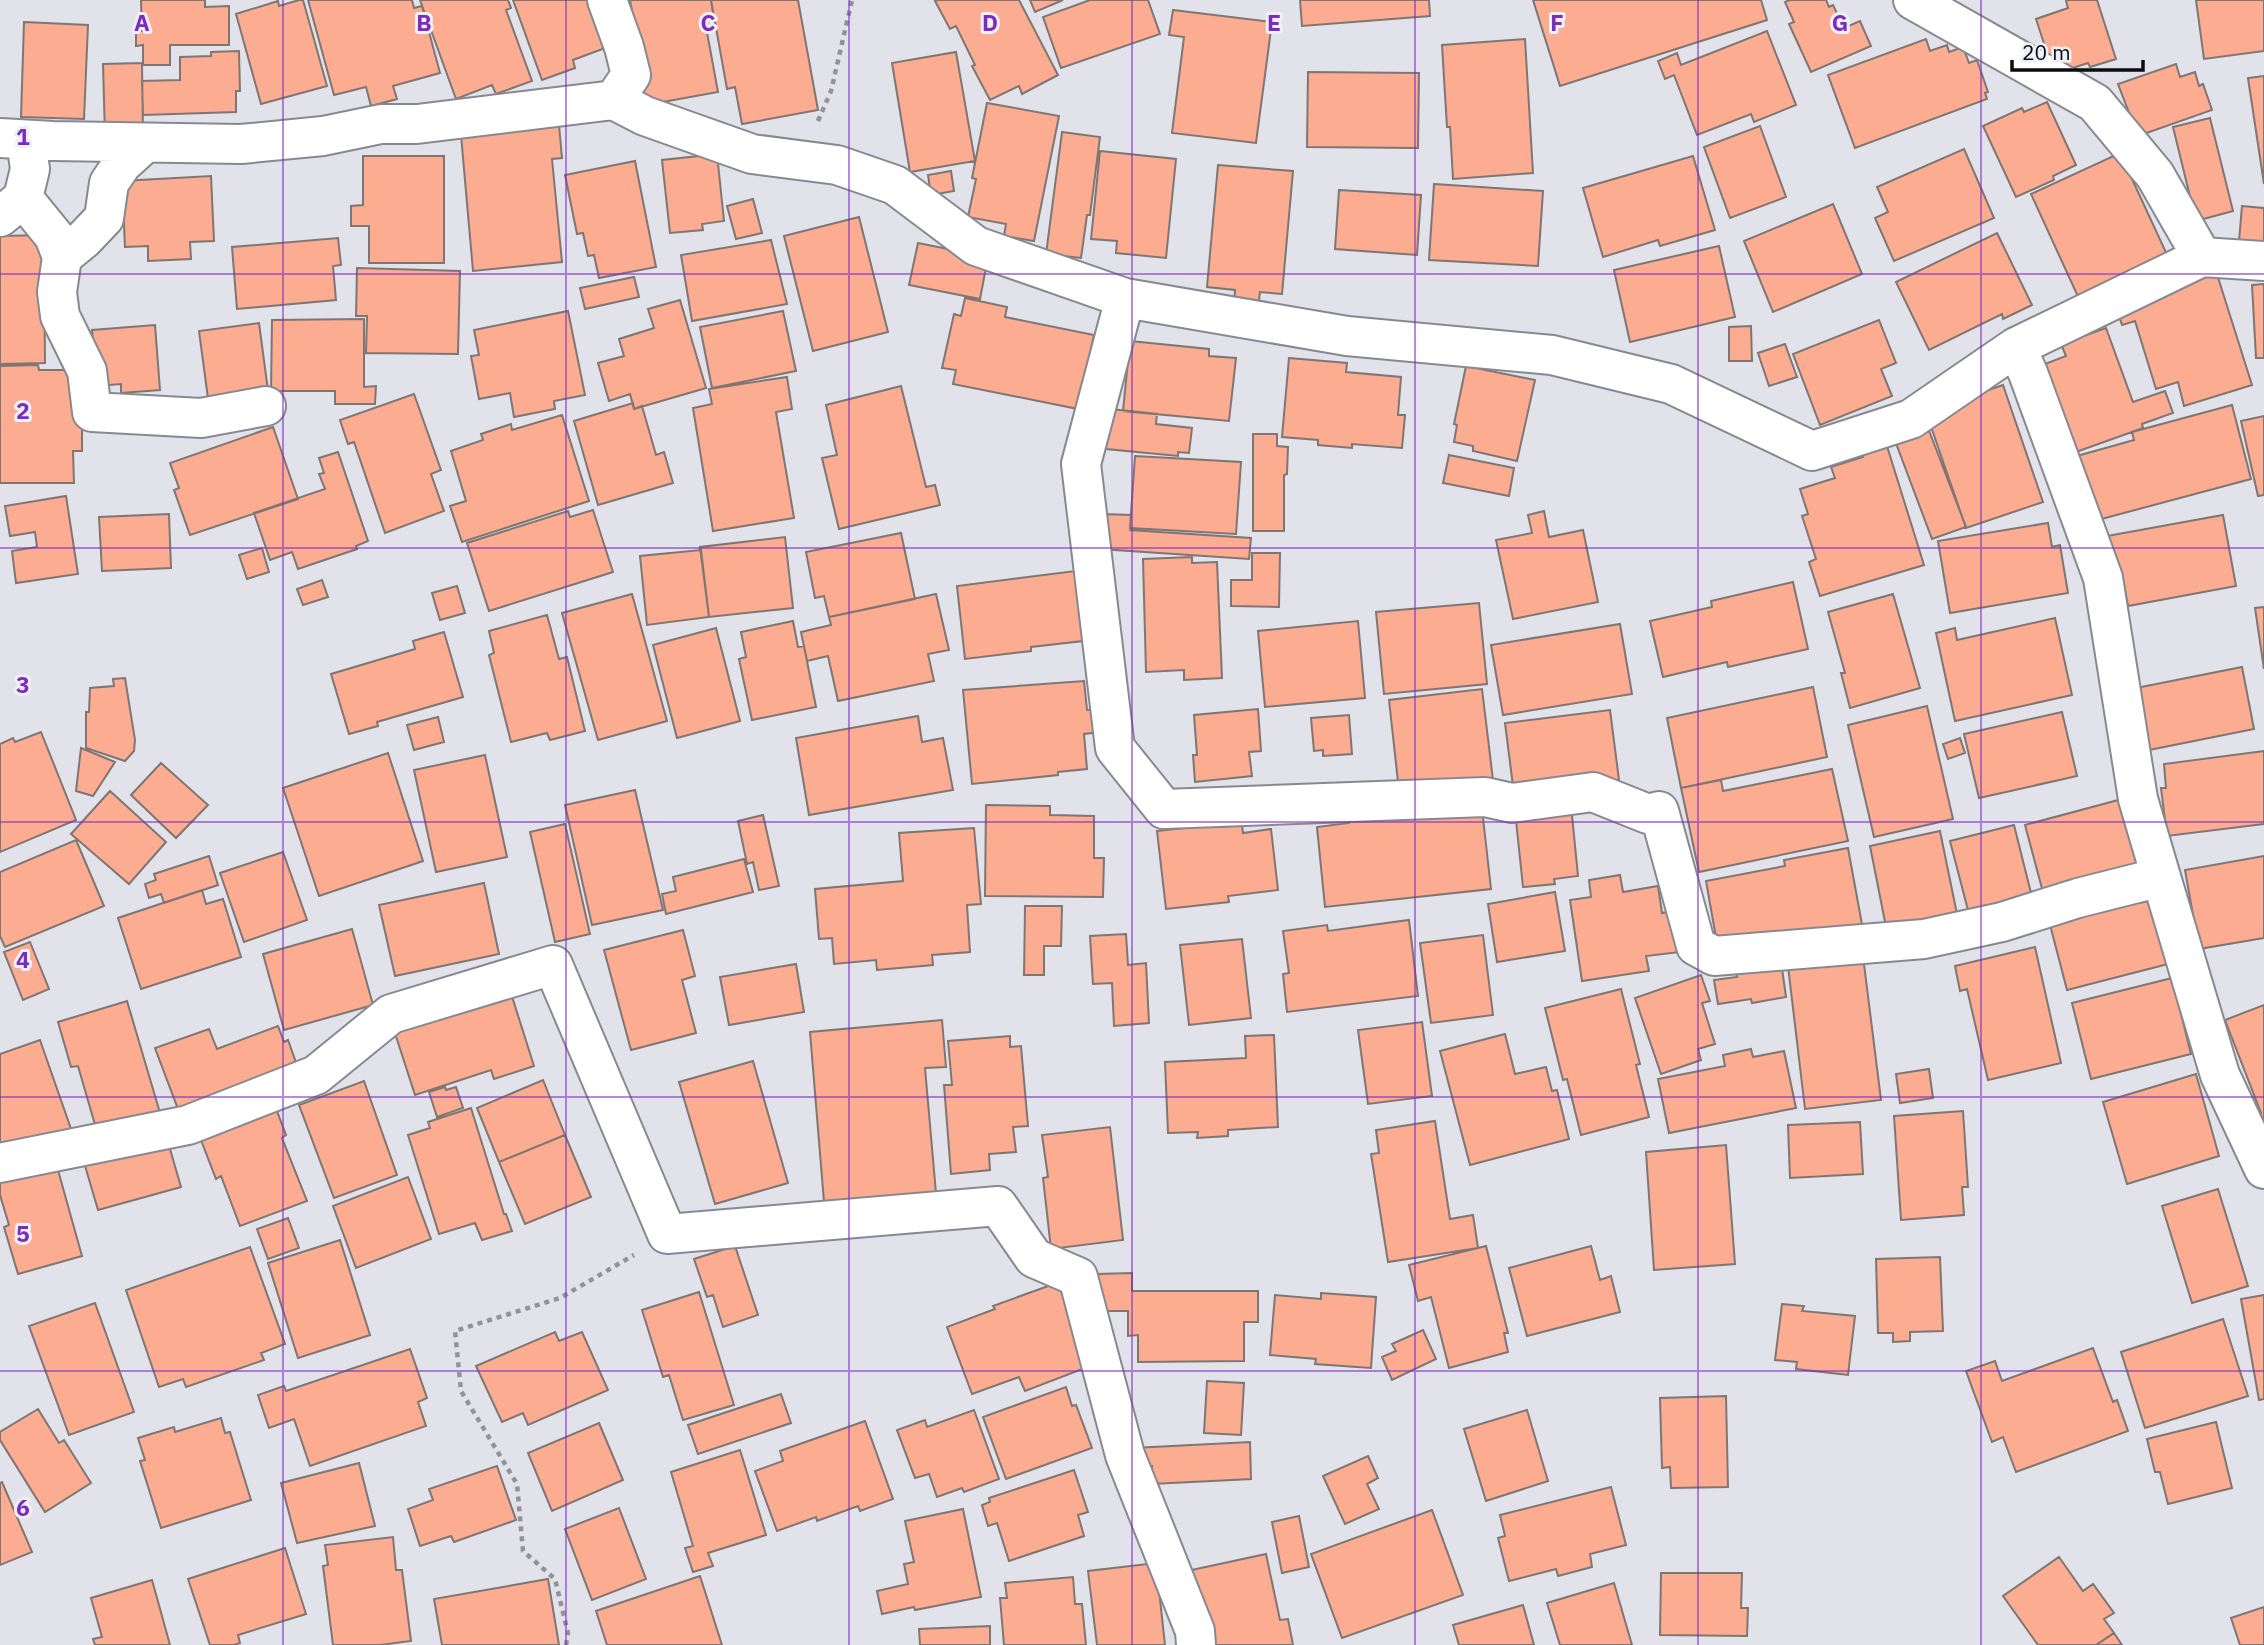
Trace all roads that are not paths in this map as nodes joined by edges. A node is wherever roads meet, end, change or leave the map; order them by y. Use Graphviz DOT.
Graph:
graph roads {
  1 [pos="607,0"];
  2 [pos="1913,0"];
  3 [pos="614,100"];
  4 [pos="13,139"];
  5 [pos="145,143"];
  6 [pos="12,207"];
  7 [pos="62,257"];
  8 [pos="2202,257"];
  9 [pos="2264,261"];
  10 [pos="1125,298"];
  11 [pos="2016,347"];
  12 [pos="266,407"];
  13 [pos="2161,877"];
  14 [pos="0,1163"];
  15 [pos="2264,1169"];
  16 [pos="1196,1645"];
  1 -- 3 [label="street"];
  2 -- 8 [label="street"];
  3 -- 5 [label="street"];
  3 -- 10 [label="street"];
  4 -- 5 [label="street"];
  4 -- 6 [label="street"];
  5 -- 7 [label="street"];
  6 -- 7 [label="street"];
  7 -- 12 [label="street"];
  8 -- 9 [label="street"];
  8 -- 11 [label="street"];
  10 -- 11 [label="street"];
  10 -- 13 [label="street"];
  11 -- 13 [label="street"];
  13 -- 15 [label="street"];
  14 -- 16 [label="street"];
}
